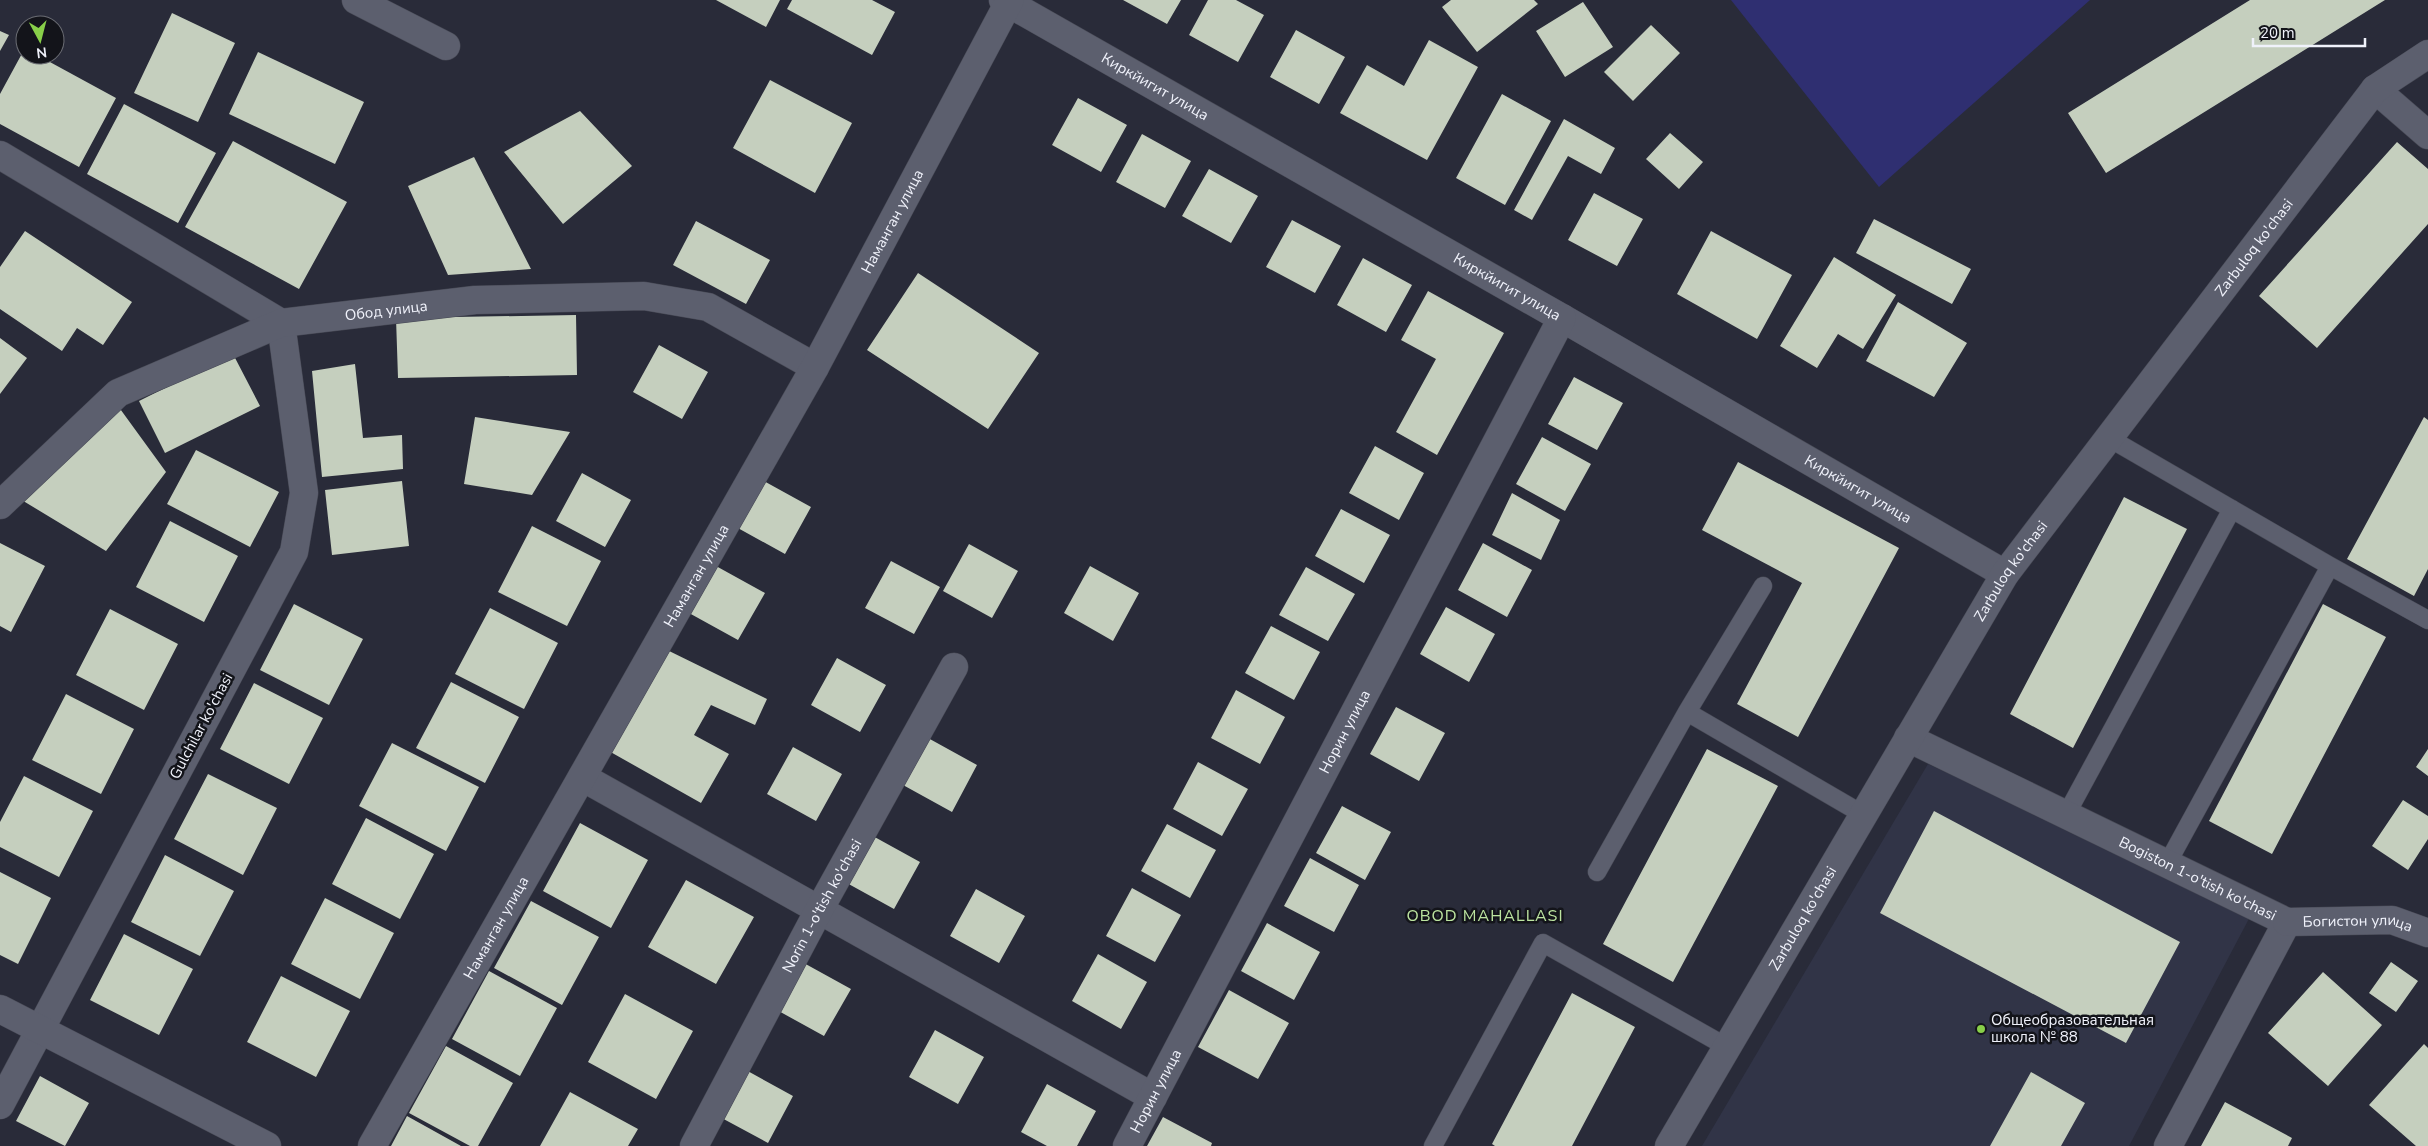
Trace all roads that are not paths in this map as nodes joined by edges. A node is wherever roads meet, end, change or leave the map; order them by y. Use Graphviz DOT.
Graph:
graph roads {
  1 [pos="356,0"];
  2 [pos="1007,1"];
  3 [pos="446,46"];
  4 [pos="2428,54"];
  5 [pos="2375,89"];
  6 [pos="2428,135"];
  7 [pos="0,155"];
  8 [pos="1562,318"];
  9 [pos="281,323"];
  10 [pos="815,367"];
  11 [pos="2109,438"];
  12 [pos="0,505"];
  13 [pos="2232,510"];
  14 [pos="2330,566"];
  15 [pos="2005,574"];
  16 [pos="1763,586"];
  17 [pos="2428,620"];
  18 [pos="954,667"];
  19 [pos="1687,712"];
  20 [pos="1908,738"];
  21 [pos="582,777"];
  22 [pos="1864,815"];
  23 [pos="2066,815"];
  24 [pos="2167,864"];
  25 [pos="1598,872"];
  26 [pos="819,910"];
  27 [pos="2287,922"];
  28 [pos="2428,933"];
  29 [pos="0,1009"];
  30 [pos="40,1030"];
  31 [pos="1727,1047"];
  32 [pos="1153,1097"];
  33 [pos="0,1105"];
  34 [pos="267,1146"];
  35 [pos="372,1146"];
  36 [pos="694,1146"];
  37 [pos="1127,1146"];
  38 [pos="1433,1146"];
  39 [pos="1669,1146"];
  40 [pos="2168,1146"];
  1 -- 3 [label="street"];
  2 -- 8 [label="street, Киркйигит улица"];
  2 -- 10 [label="street, Наманган улица"];
  4 -- 5 [label="street, Zarbuloq ko'chasi"];
  5 -- 6 [label="street"];
  5 -- 11 [label="street, Zarbuloq ko'chasi"];
  7 -- 9 [label="street"];
  8 -- 15 [label="street, Киркйигит улица"];
  8 -- 32 [label="street, Норин улица"];
  9 -- 10 [label="street, Обод улица"];
  9 -- 12 [label="street, Обод улица"];
  9 -- 30 [label="street, Gulchilar ko'chasi"];
  10 -- 21 [label="street, Наманган улица"];
  11 -- 13 [label="lane"];
  11 -- 15 [label="street, Zarbuloq ko'chasi"];
  13 -- 14 [label="lane"];
  13 -- 23 [label="lane"];
  14 -- 17 [label="lane"];
  14 -- 24 [label="lane"];
  15 -- 20 [label="street, Zarbuloq ko'chasi"];
  16 -- 19 [label="lane"];
  18 -- 26 [label="street, Norin 1-o'tish ko'chasi"];
  19 -- 22 [label="lane"];
  19 -- 25 [label="lane"];
  20 -- 22 [label="street, Zarbuloq ko'chasi"];
  20 -- 23 [label="street, Bogiston 1-o'tish ko'chasi"];
  21 -- 26 [label="street"];
  21 -- 35 [label="street, Наманган улица"];
  22 -- 31 [label="street, Zarbuloq ko'chasi"];
  23 -- 24 [label="street, Bogiston 1-o'tish ko'chasi"];
  24 -- 27 [label="street, Bogiston 1-o'tish ko'chasi"];
  26 -- 32 [label="street"];
  26 -- 36 [label="street, Norin 1-o'tish ko'chasi"];
  27 -- 28 [label="street, Богистон улица"];
  27 -- 40 [label="street, Bogiston 1-o'tish ko'chasi"];
  29 -- 30 [label="street"];
  30 -- 33 [label="street, Gulchilar ko'chasi"];
  30 -- 34 [label="street"];
  31 -- 38 [label="lane"];
  31 -- 39 [label="street, Zarbuloq ko'chasi"];
  32 -- 37 [label="street, Норин улица"];
}
